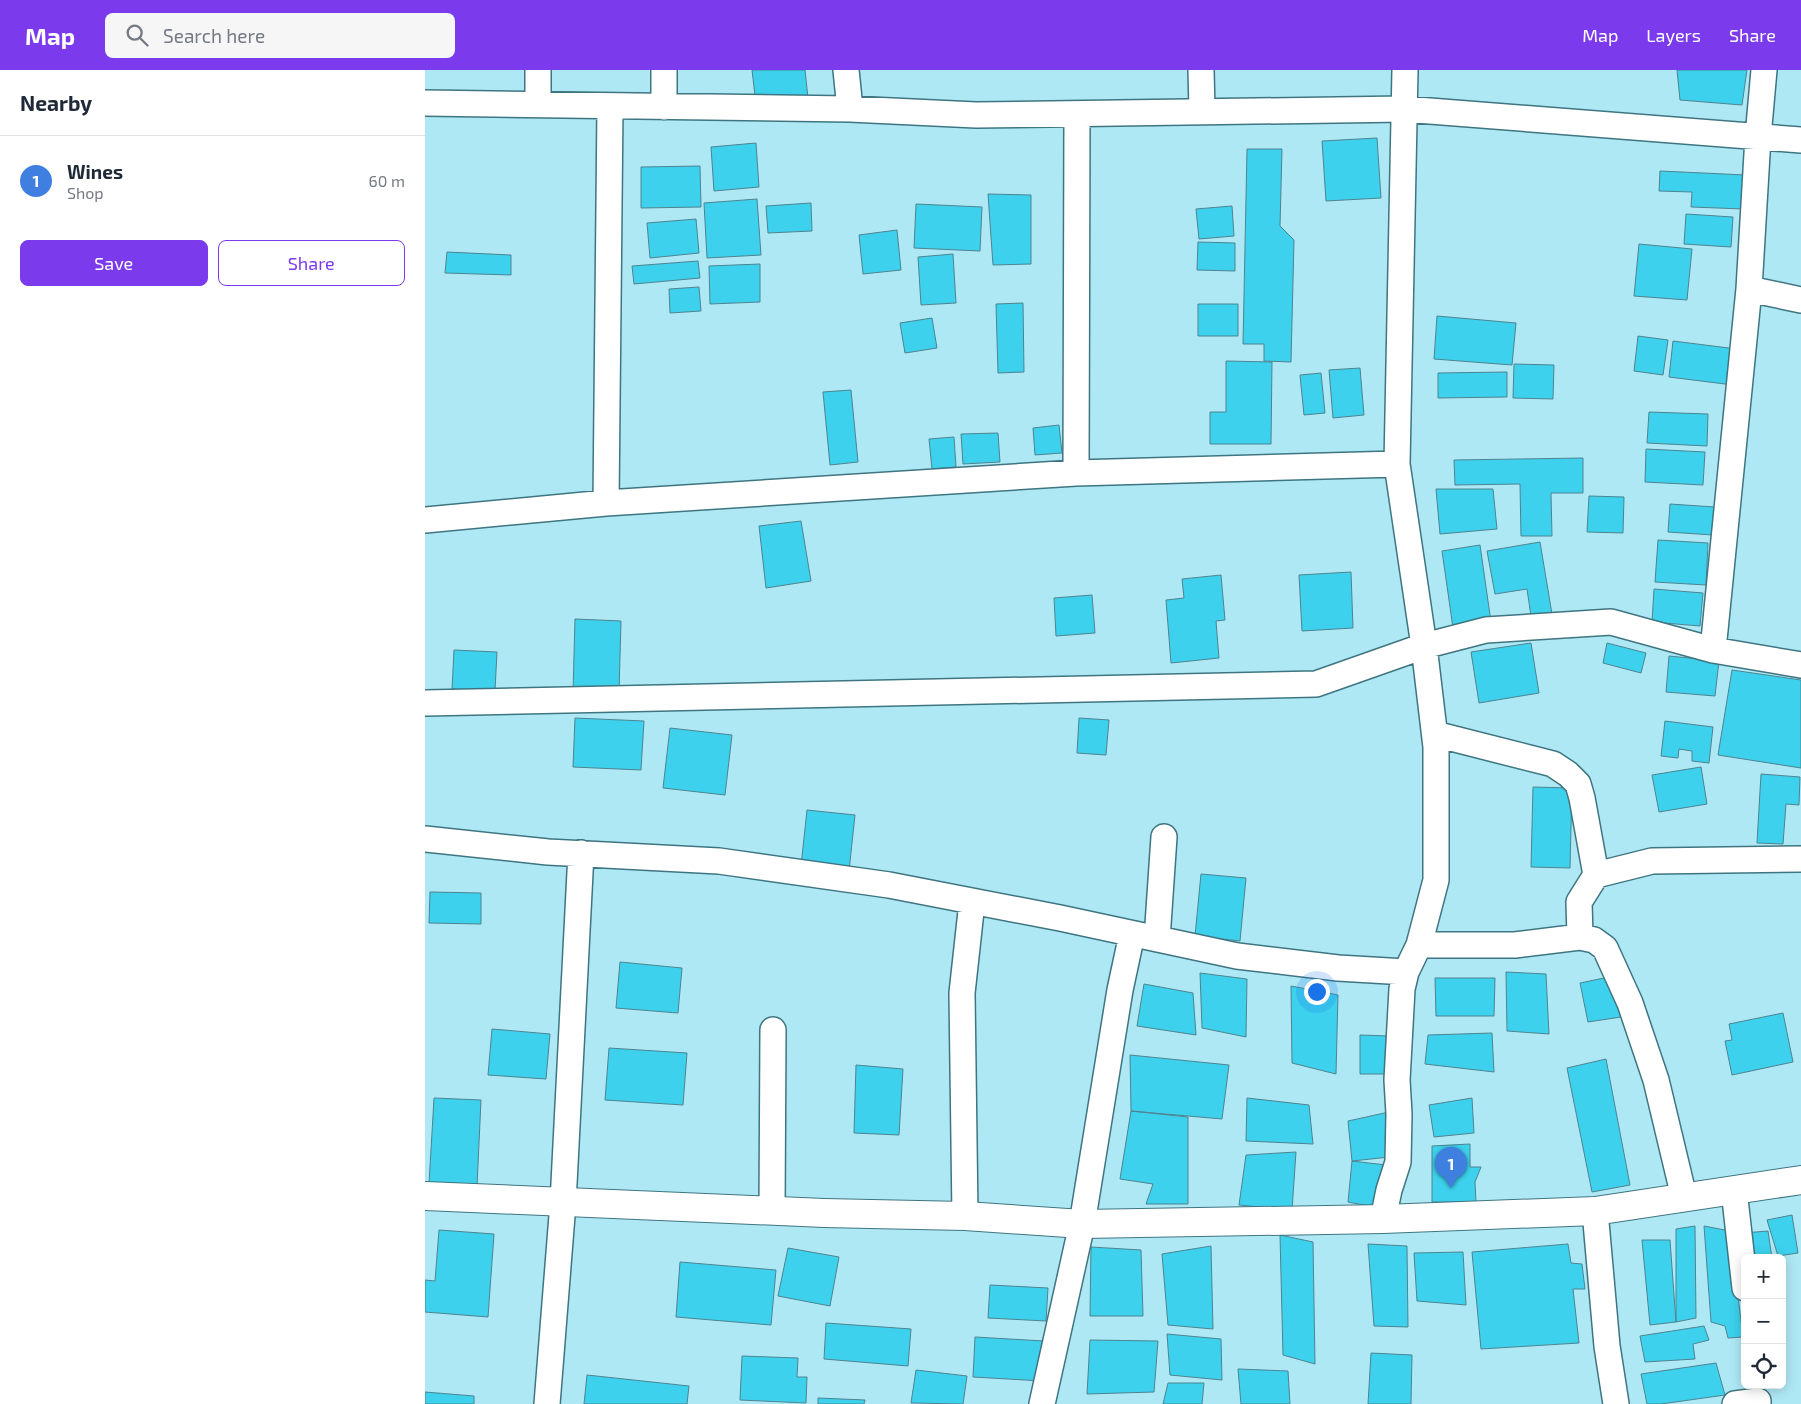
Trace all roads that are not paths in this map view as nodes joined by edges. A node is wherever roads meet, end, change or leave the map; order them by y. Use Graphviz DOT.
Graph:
graph roads {
  1 [pos="538,70"];
  2 [pos="664,70"];
  3 [pos="846,70"];
  4 [pos="1201,70"];
  5 [pos="1405,70"];
  6 [pos="1764,70"];
  7 [pos="425,103"];
  8 [pos="538,104"];
  9 [pos="611,106"];
  10 [pos="664,107"];
  11 [pos="850,108"];
  12 [pos="1403,110"];
  13 [pos="1202,111"];
  14 [pos="1077,114"];
  15 [pos="1758,137"];
  16 [pos="1801,140"];
  17 [pos="1749,289"];
  18 [pos="1801,300"];
  19 [pos="1397,464"];
  20 [pos="1076,473"];
  21 [pos="607,503"];
  22 [pos="425,520"];
  23 [pos="1424,646"];
  24 [pos="1713,650"];
  25 [pos="1801,665"];
  26 [pos="425,703"];
  27 [pos="1435,734"];
  28 [pos="1164,837"];
  29 [pos="425,839"];
  30 [pos="581,853"];
  31 [pos="1801,859"];
  32 [pos="1596,875"];
  33 [pos="973,902"];
  34 [pos="1132,934"];
  35 [pos="1580,937"];
  36 [pos="1157,939"];
  37 [pos="1419,945"];
  38 [pos="1406,972"];
  39 [pos="773,1030"];
  40 [pos="1801,1180"];
  41 [pos="1734,1190"];
  42 [pos="425,1196"];
  43 [pos="1684,1197"];
  44 [pos="563,1203"];
  45 [pos="772,1211"];
  46 [pos="1595,1211"];
  47 [pos="965,1216"];
  48 [pos="1383,1219"];
  49 [pos="1082,1224"];
  50 [pos="1741,1254"];
  51 [pos="547,1404"];
  52 [pos="1042,1404"];
  53 [pos="1616,1404"];
  1 -- 8 [label="street"];
  2 -- 10 [label="street"];
  3 -- 11 [label="street"];
  4 -- 13 [label="street"];
  5 -- 12 [label="street"];
  6 -- 15 [label="street"];
  7 -- 8 [label="street"];
  8 -- 9 [label="street"];
  9 -- 10 [label="street"];
  9 -- 21 [label="street"];
  10 -- 11 [label="street"];
  11 -- 14 [label="street"];
  12 -- 13 [label="street"];
  12 -- 15 [label="street"];
  12 -- 19 [label="street"];
  13 -- 14 [label="street"];
  14 -- 20 [label="street"];
  15 -- 16 [label="street"];
  15 -- 17 [label="street"];
  17 -- 18 [label="street"];
  17 -- 24 [label="street"];
  19 -- 20 [label="street"];
  19 -- 23 [label="street"];
  20 -- 21 [label="street"];
  21 -- 22 [label="street"];
  23 -- 24 [label="street"];
  23 -- 26 [label="street"];
  23 -- 27 [label="street"];
  24 -- 25 [label="street"];
  27 -- 32 [label="street"];
  27 -- 37 [label="street"];
  28 -- 36 [label="street"];
  29 -- 30 [label="street"];
  30 -- 33 [label="street"];
  30 -- 44 [label="street"];
  31 -- 32 [label="street"];
  32 -- 35 [label="street"];
  33 -- 34 [label="street"];
  33 -- 47 [label="street"];
  34 -- 36 [label="street"];
  34 -- 49 [label="street"];
  35 -- 37 [label="street"];
  35 -- 43 [label="street"];
  36 -- 38 [label="street"];
  37 -- 38 [label="street"];
  38 -- 48 [label="street"];
  39 -- 45 [label="street"];
  40 -- 41 [label="street"];
  41 -- 43 [label="street"];
  41 -- 50 [label="street"];
  42 -- 44 [label="street"];
  43 -- 46 [label="street"];
  44 -- 45 [label="street"];
  44 -- 51 [label="street"];
  45 -- 47 [label="street"];
  46 -- 48 [label="street"];
  46 -- 53 [label="street"];
  47 -- 49 [label="street"];
  48 -- 49 [label="street"];
  49 -- 52 [label="street"];
}
